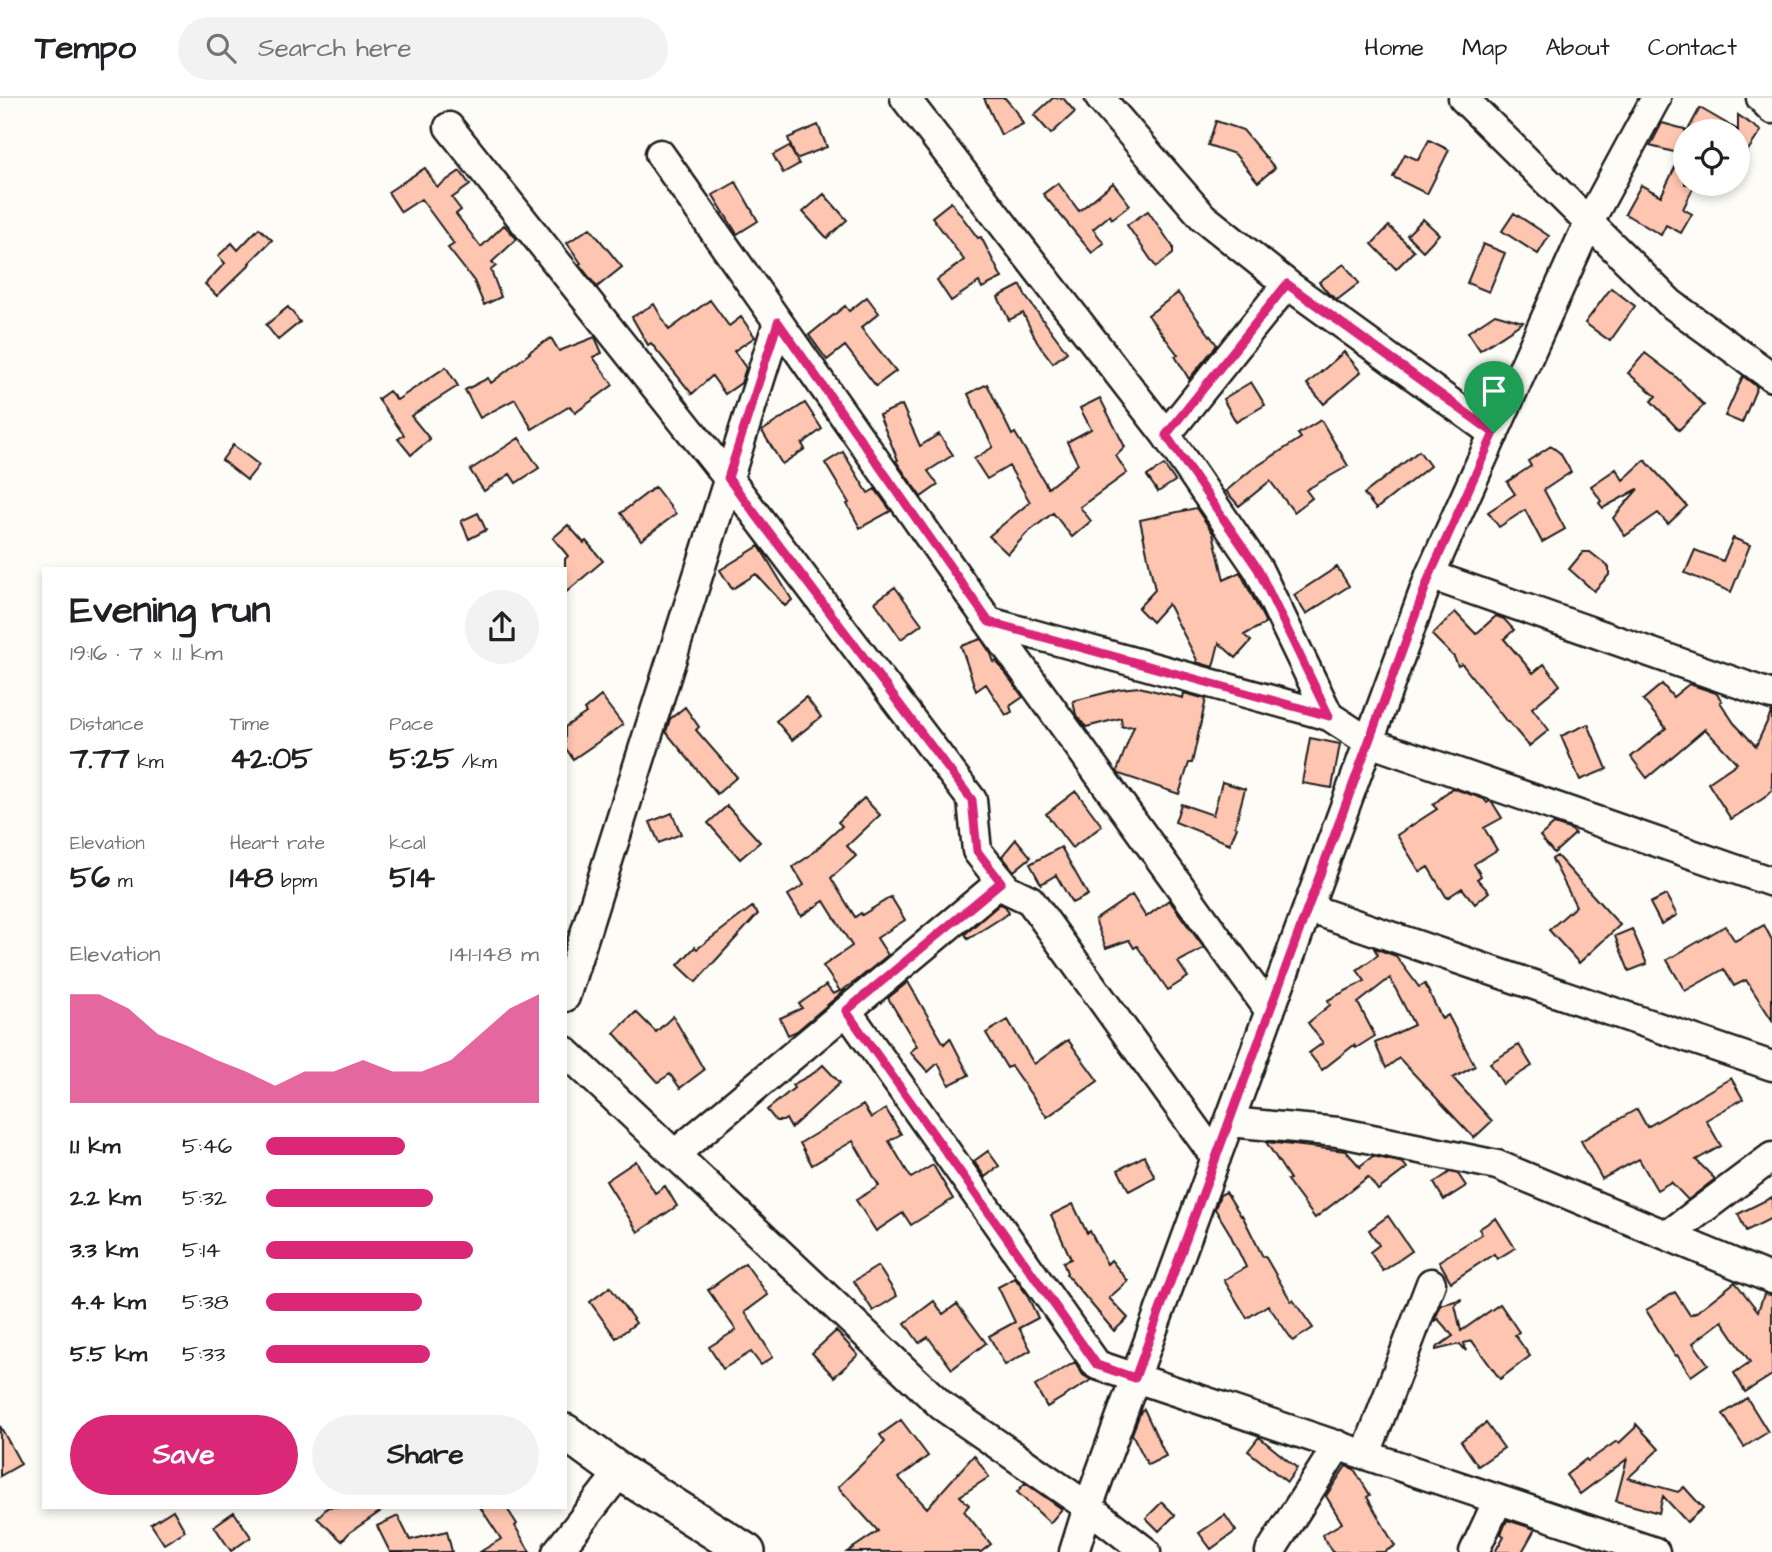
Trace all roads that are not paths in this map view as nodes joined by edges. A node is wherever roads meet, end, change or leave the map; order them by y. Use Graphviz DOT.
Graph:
graph roads {
  1 [pos="905,98"];
  2 [pos="1100,98"];
  3 [pos="1463,98"];
  4 [pos="1656,98"];
  5 [pos="1761,98"];
  6 [pos="1772,109"];
  7 [pos="449,127"];
  8 [pos="660,154"];
  9 [pos="1589,222"];
  10 [pos="1287,284"];
  11 [pos="778,322"];
  12 [pos="1772,377"];
  13 [pos="1494,433"];
  14 [pos="1166,435"];
  15 [pos="728,478"];
  16 [pos="1430,575"];
  17 [pos="989,622"];
  18 [pos="1772,695"];
  19 [pos="1329,716"];
  20 [pos="1369,742"];
  21 [pos="1001,882"];
  22 [pos="1772,882"];
  23 [pos="1308,908"];
  24 [pos="567,992"];
  25 [pos="846,1011"];
  26 [pos="1270,1011"];
  27 [pos="567,1053"];
  28 [pos="1772,1066"];
  29 [pos="1229,1122"];
  30 [pos="675,1154"];
  31 [pos="1772,1157"];
  32 [pos="1216,1158"];
  33 [pos="1668,1235"];
  34 [pos="1772,1279"];
  35 [pos="1430,1283"];
  36 [pos="1135,1378"];
  37 [pos="567,1433"];
  38 [pos="1339,1445"];
  39 [pos="1366,1454"];
  40 [pos="620,1472"];
  41 [pos="1498,1500"];
  42 [pos="1088,1507"];
  43 [pos="557,1552"];
  44 [pos="747,1552"];
  45 [pos="1073,1552"];
  46 [pos="1146,1552"];
  47 [pos="1270,1552"];
  48 [pos="1474,1552"];
  49 [pos="1654,1552"];
  1 -- 14 [label="street"];
  2 -- 10 [label="street"];
  3 -- 9 [label="street"];
  4 -- 9 [label="street"];
  5 -- 6 [label="street"];
  7 -- 15 [label="street"];
  8 -- 11 [label="street"];
  9 -- 12 [label="street"];
  9 -- 13 [label="street"];
  10 -- 13 [label="street"];
  10 -- 14 [label="street"];
  11 -- 15 [label="street"];
  11 -- 17 [label="street"];
  13 -- 16 [label="street"];
  14 -- 19 [label="street"];
  15 -- 21 [label="street"];
  15 -- 24 [label="street"];
  16 -- 18 [label="street"];
  16 -- 20 [label="street"];
  17 -- 19 [label="street"];
  17 -- 26 [label="street"];
  19 -- 20 [label="street"];
  20 -- 22 [label="street"];
  20 -- 23 [label="street"];
  21 -- 25 [label="street"];
  21 -- 32 [label="street"];
  23 -- 26 [label="street"];
  23 -- 28 [label="street"];
  25 -- 30 [label="street"];
  25 -- 36 [label="street"];
  26 -- 29 [label="street"];
  27 -- 30 [label="street"];
  29 -- 32 [label="street"];
  29 -- 33 [label="street"];
  30 -- 42 [label="street"];
  31 -- 33 [label="street"];
  32 -- 36 [label="street"];
  33 -- 34 [label="street"];
  35 -- 39 [label="street"];
  36 -- 38 [label="street"];
  36 -- 42 [label="street"];
  37 -- 40 [label="street"];
  38 -- 39 [label="street"];
  38 -- 47 [label="street"];
  39 -- 41 [label="street"];
  40 -- 43 [label="street"];
  40 -- 44 [label="street"];
  41 -- 48 [label="street"];
  41 -- 49 [label="street"];
  42 -- 45 [label="street"];
  42 -- 46 [label="street"];
}
